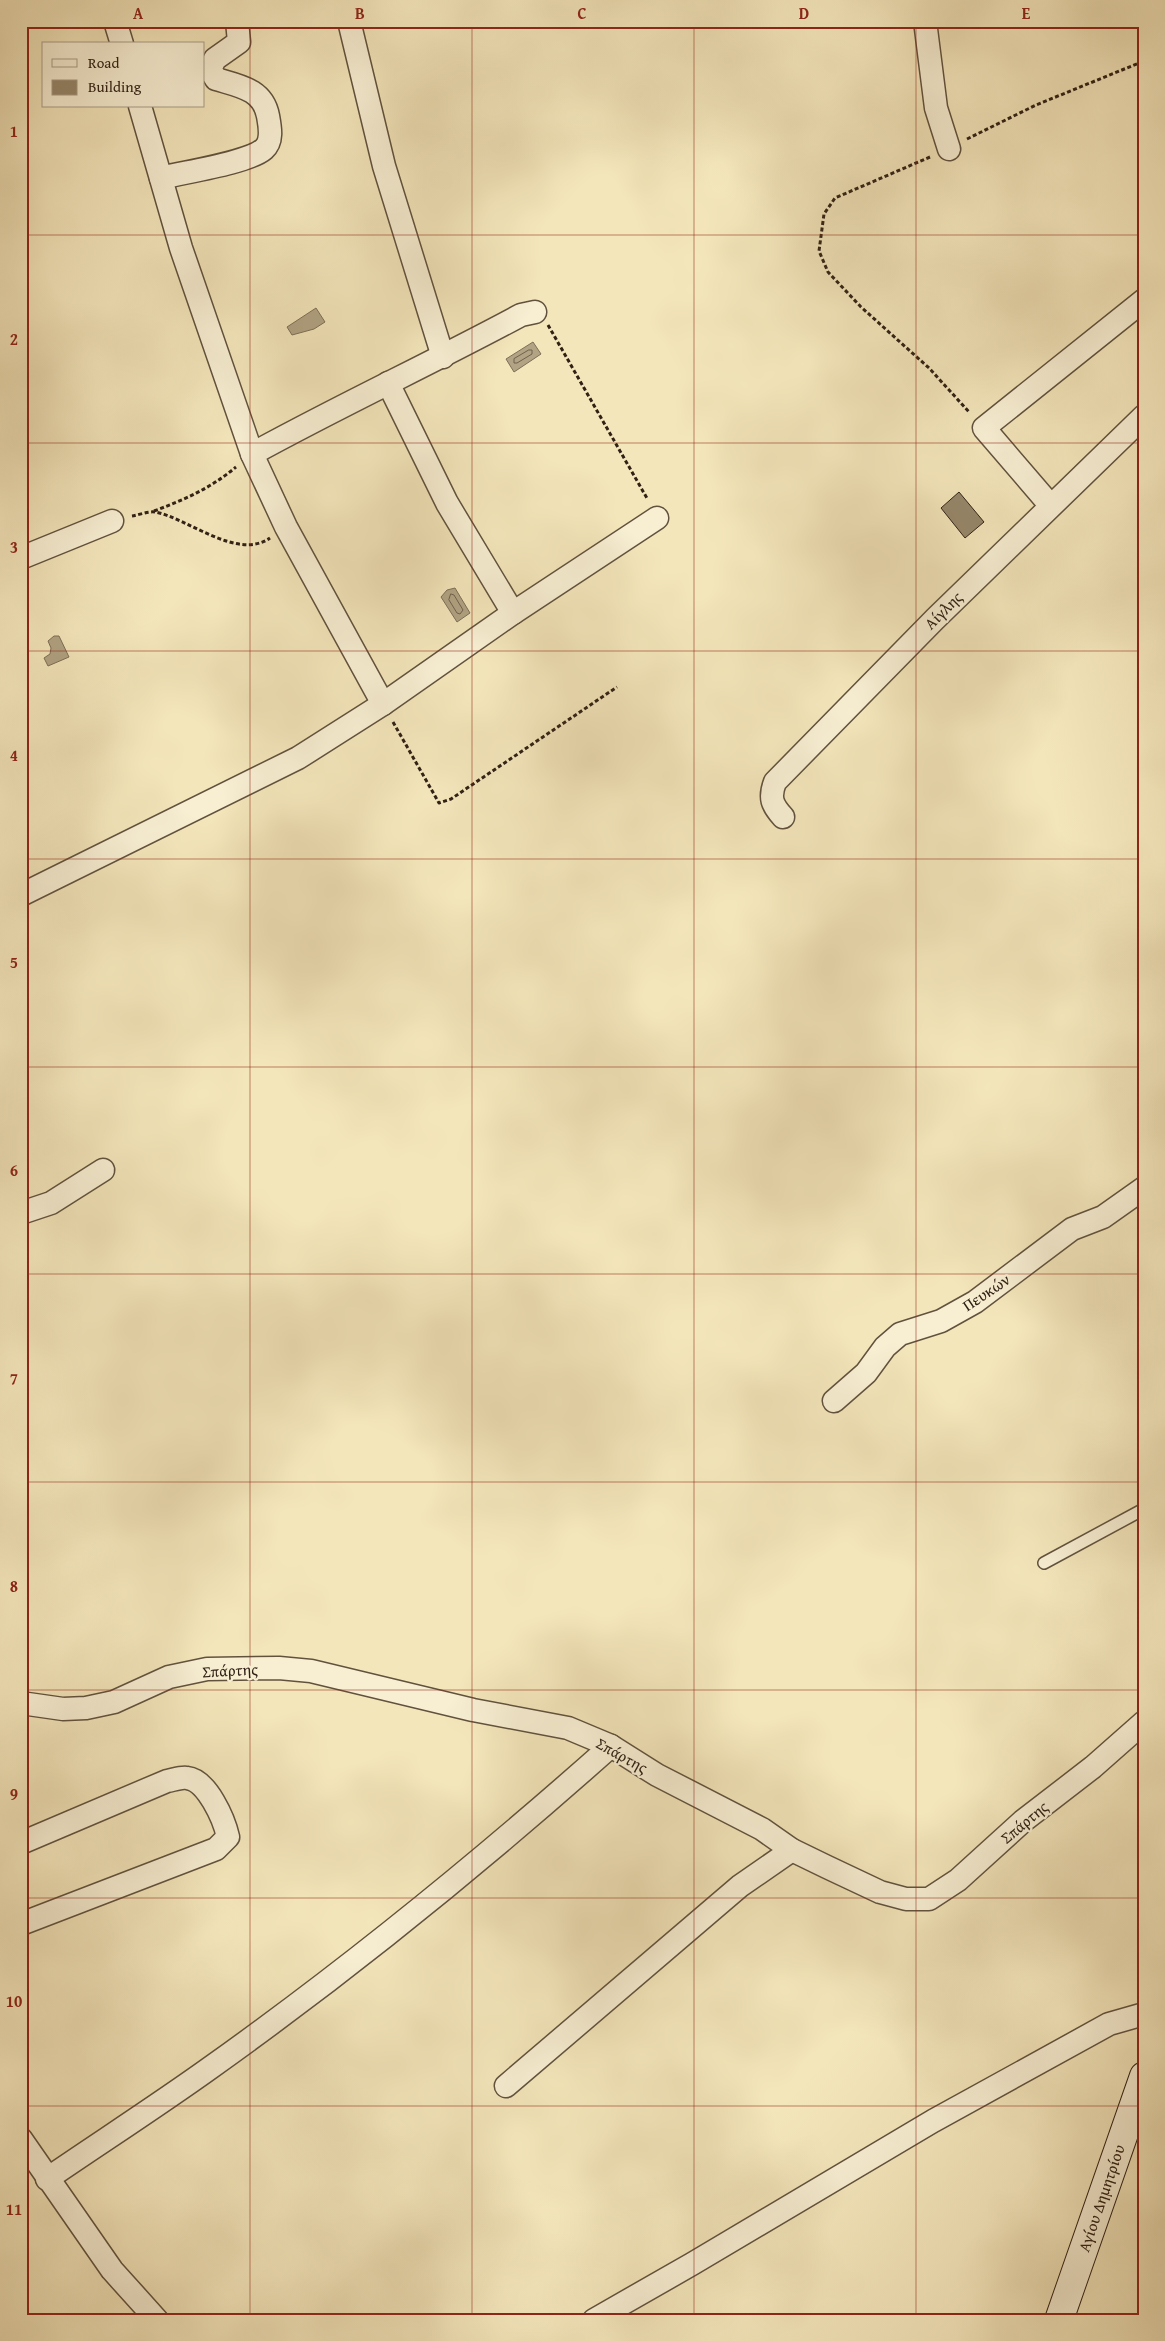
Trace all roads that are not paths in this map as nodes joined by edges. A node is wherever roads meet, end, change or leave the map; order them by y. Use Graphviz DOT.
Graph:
graph roads {
  1 [pos="115,21"];
  2 [pos="237,21"];
  3 [pos="349,21"];
  4 [pos="925,21"];
  5 [pos="121,42"];
  6 [pos="141,108"];
  7 [pos="949,149"];
  8 [pos="161,178"];
  9 [pos="1144,300"];
  10 [pos="535,312"];
  11 [pos="442,357"];
  12 [pos="388,383"];
  13 [pos="1144,416"];
  14 [pos="252,454"];
  15 [pos="1050,505"];
  16 [pos="657,518"];
  17 [pos="112,521"];
  18 [pos="21,558"];
  19 [pos="514,613"];
  20 [pos="382,704"];
  21 [pos="782,817"];
  22 [pos="21,896"];
  23 [pos="103,1170"];
  24 [pos="1144,1188"];
  25 [pos="21,1213"];
  26 [pos="834,1401"];
  27 [pos="1144,1509"];
  28 [pos="1044,1563"];
  29 [pos="21,1703"];
  30 [pos="1144,1722"];
  31 [pos="611,1746"];
  32 [pos="21,1843"];
  33 [pos="792,1850"];
  34 [pos="21,1924"];
  35 [pos="1144,2014"];
  36 [pos="1144,2076"];
  37 [pos="506,2086"];
  38 [pos="21,2139"];
  39 [pos="47,2179"];
  40 [pos="157,2320"];
  41 [pos="594,2320"];
  42 [pos="1059,2320"];
  1 -- 5 [label="street"];
  2 -- 8 [label="street"];
  3 -- 11 [label="street"];
  4 -- 7 [label="street"];
  6 -- 8 [label="street"];
  8 -- 14 [label="street"];
  9 -- 15 [label="street"];
  10 -- 11 [label="street"];
  11 -- 12 [label="street"];
  12 -- 14 [label="street"];
  12 -- 19 [label="street"];
  13 -- 15 [label="street, Αίγλης"];
  14 -- 20 [label="street"];
  15 -- 21 [label="street, Αίγλης"];
  16 -- 19 [label="street"];
  17 -- 18 [label="street"];
  19 -- 20 [label="street"];
  20 -- 22 [label="street"];
  23 -- 25 [label="street"];
  24 -- 26 [label="street, Πευκών"];
  27 -- 28 [label="lane"];
  29 -- 31 [label="street, Σπάρτης"];
  30 -- 33 [label="street, Σπάρτης"];
  31 -- 33 [label="street, Σπάρτης"];
  31 -- 39 [label="street"];
  32 -- 34 [label="street"];
  33 -- 37 [label="street"];
  35 -- 41 [label="street"];
  36 -- 42 [label="street, Αγίου Δημητρίου"];
  38 -- 39 [label="street"];
  39 -- 40 [label="street"];
}
